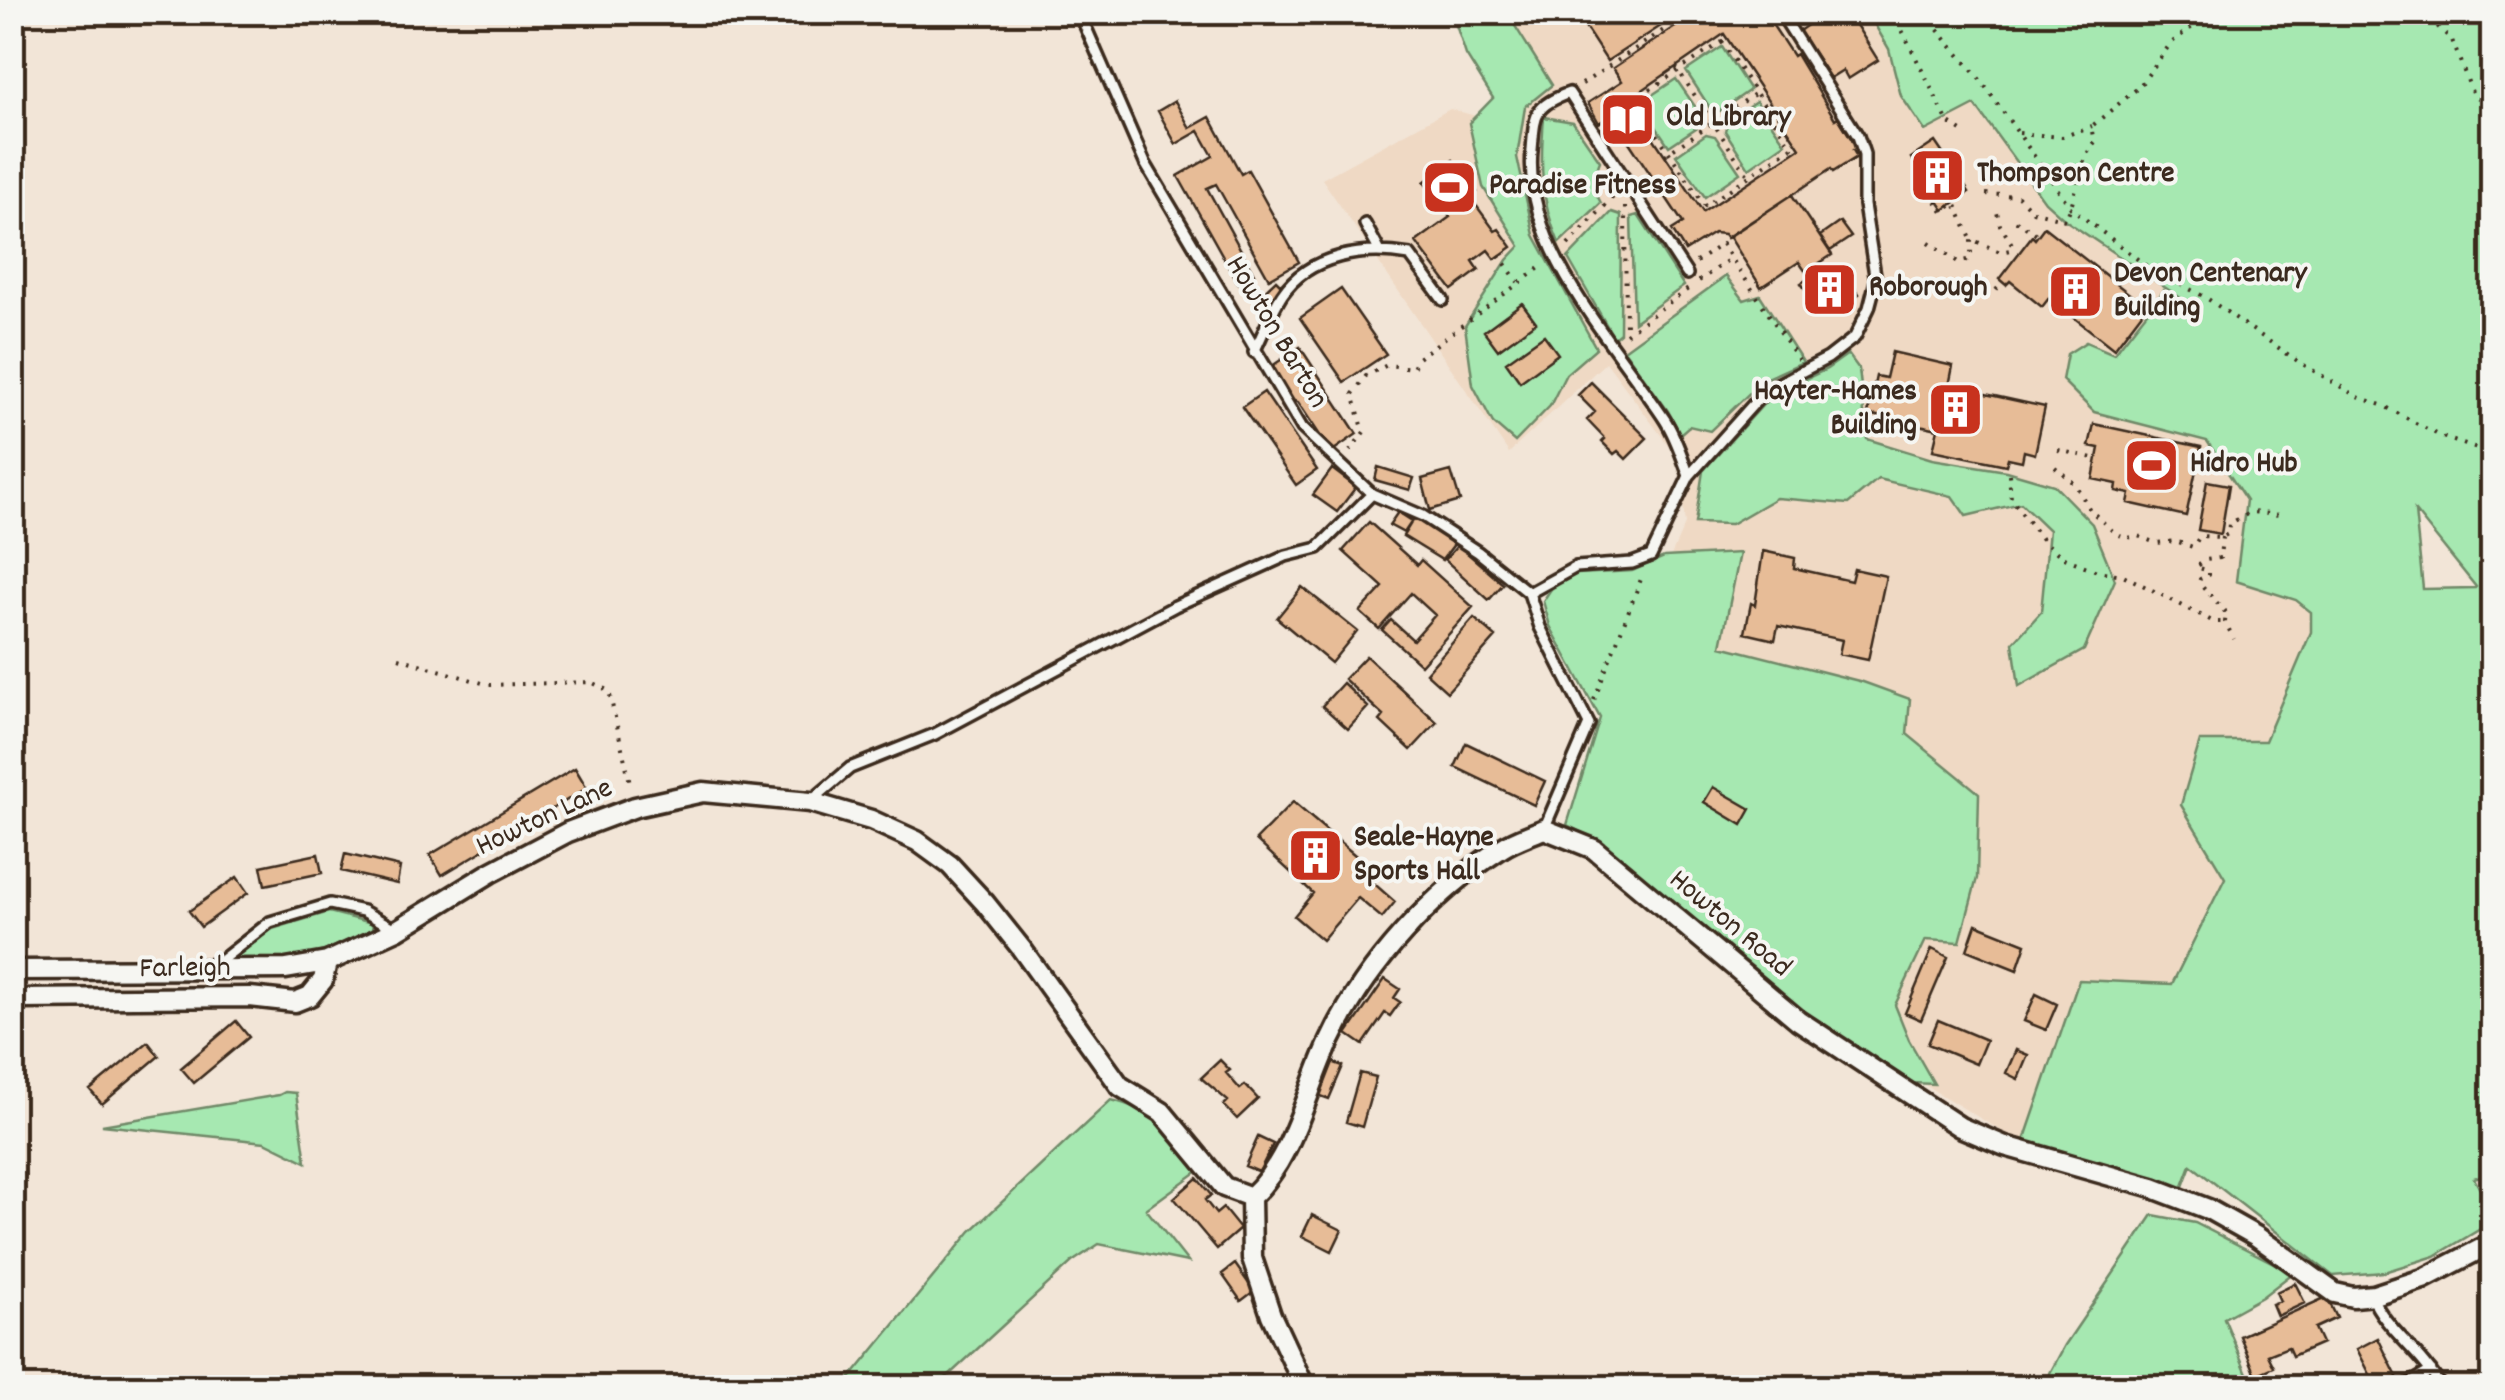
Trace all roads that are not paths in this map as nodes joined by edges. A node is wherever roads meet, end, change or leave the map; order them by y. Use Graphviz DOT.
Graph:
graph roads {
  1 [pos="1079,12"];
  2 [pos="1780,12"];
  3 [pos="1364,224"];
  4 [pos="1380,250"];
  5 [pos="1686,272"];
  6 [pos="1443,300"];
  7 [pos="1254,352"];
  8 [pos="1689,476"];
  9 [pos="1372,494"];
  10 [pos="1529,594"];
  11 [pos="810,802"];
  12 [pos="1544,829"];
  13 [pos="397,930"];
  14 [pos="327,962"];
  15 [pos="212,968"];
  16 [pos="12,970"];
  17 [pos="19,999"];
  18 [pos="1250,1197"];
  19 [pos="2492,1243"];
  20 [pos="2371,1295"];
  21 [pos="2431,1372"];
  22 [pos="1305,1388"];
  23 [pos="2402,1388"];
  24 [pos="2441,1388"];
  1 -- 7 [label="lane, Howton Barton"];
  2 -- 8 [label="lane"];
  3 -- 4 [label="lane"];
  4 -- 6 [label="lane"];
  4 -- 7 [label="lane"];
  5 -- 8 [label="lane"];
  7 -- 9 [label="lane, Howton Barton"];
  8 -- 10 [label="lane"];
  9 -- 10 [label="lane, Howton Barton"];
  9 -- 11 [label="lane"];
  10 -- 12 [label="lane"];
  11 -- 13 [label="street, Howton Lane"];
  11 -- 18 [label="street, Howton Lane"];
  12 -- 18 [label="street"];
  12 -- 20 [label="street, Howton Road"];
  13 -- 14 [label="street, Howton Lane"];
  13 -- 15 [label="lane"];
  14 -- 15 [label="street, Howton Lane"];
  14 -- 17 [label="street, Farleigh"];
  15 -- 16 [label="street, Howton Lane"];
  18 -- 22 [label="street"];
  19 -- 20 [label="street, Howton Road"];
  20 -- 21 [label="lane"];
  21 -- 23 [label="lane"];
  21 -- 24 [label="lane"];
}
